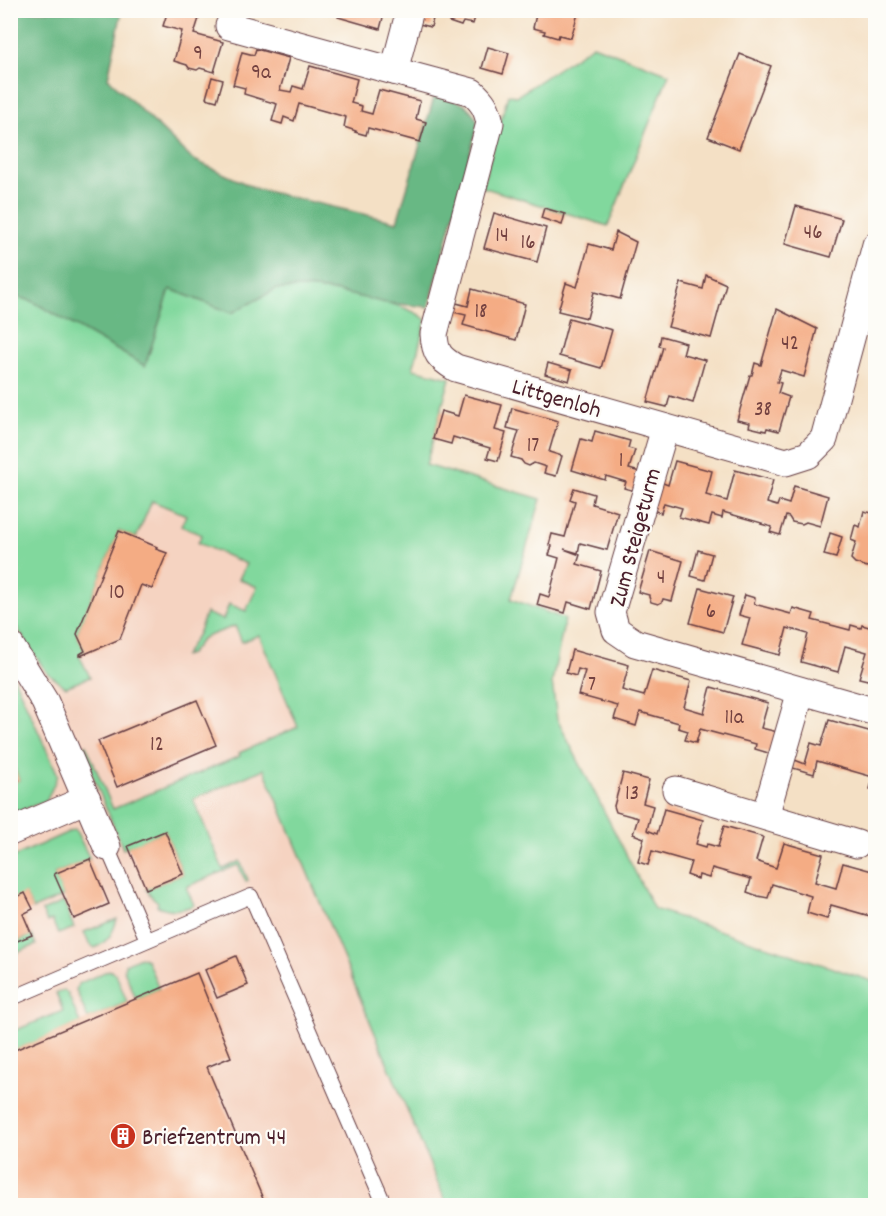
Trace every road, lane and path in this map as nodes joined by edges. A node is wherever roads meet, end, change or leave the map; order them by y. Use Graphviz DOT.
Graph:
graph roads {
  1 [pos="410,10"];
  2 [pos="230,26"];
  3 [pos="394,71"];
  4 [pos="876,244"];
  5 [pos="665,428"];
  6 [pos="10,645"];
  7 [pos="801,691"];
  8 [pos="876,712"];
  9 [pos="676,790"];
  10 [pos="87,799"];
  11 [pos="765,816"];
  12 [pos="10,832"];
  13 [pos="857,844"];
  14 [pos="107,847"];
  15 [pos="147,940"];
  16 [pos="10,999"];
  17 [pos="385,1206"];
  1 -- 3 [label="street"];
  2 -- 3 [label="street, Littgenloh"];
  3 -- 5 [label="street, Littgenloh"];
  4 -- 5 [label="street, Littgenloh"];
  5 -- 7 [label="street, Zum Steigeturm"];
  6 -- 10 [label="street"];
  7 -- 8 [label="street, Zum Steigeturm"];
  7 -- 11 [label="street"];
  9 -- 11 [label="street"];
  10 -- 12 [label="street"];
  10 -- 14 [label="street"];
  11 -- 13 [label="street"];
  14 -- 15 [label="lane"];
  15 -- 16 [label="lane"];
  15 -- 17 [label="lane"];
}
